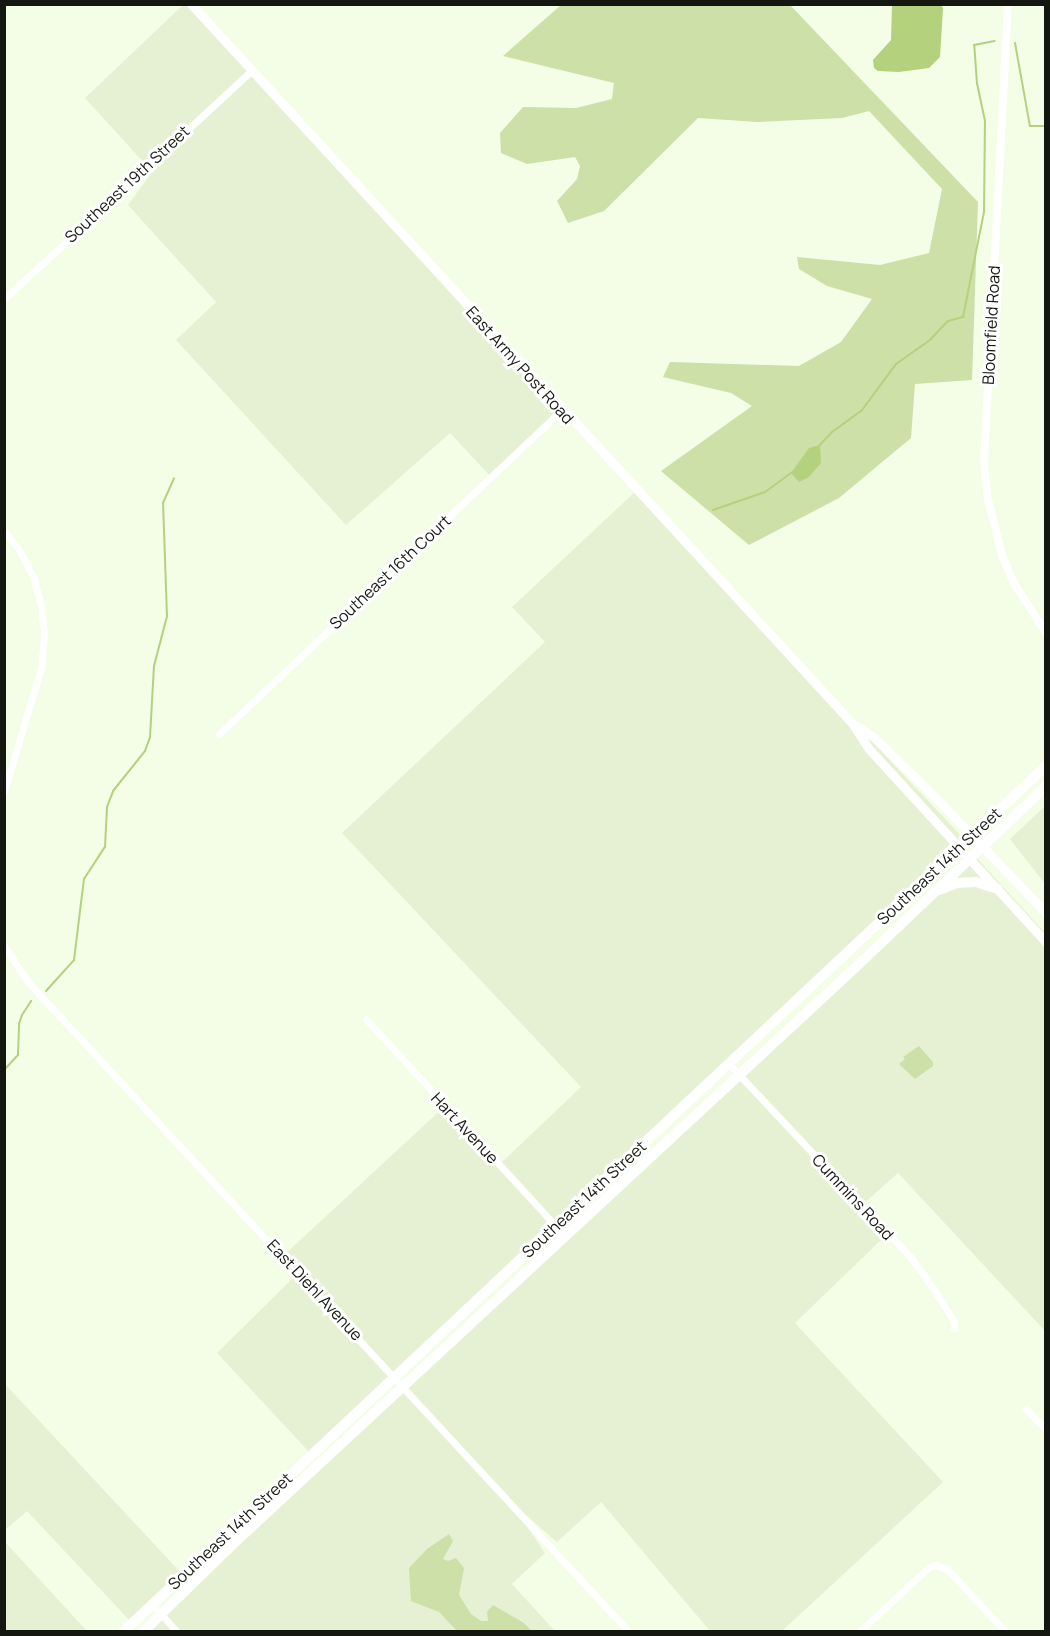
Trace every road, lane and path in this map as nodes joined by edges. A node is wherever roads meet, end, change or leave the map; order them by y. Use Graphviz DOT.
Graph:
graph roads {
  1 [pos="190,4"];
  2 [pos="1008,4"];
  3 [pos="251,70"];
  4 [pos="4,299"];
  5 [pos="562,410"];
  6 [pos="4,531"];
  7 [pos="1046,633"];
  8 [pos="852,723"];
  9 [pos="219,734"];
  10 [pos="1046,766"];
  11 [pos="1046,786"];
  12 [pos="4,791"];
  13 [pos="972,835"];
  14 [pos="982,846"];
  15 [pos="958,847"];
  16 [pos="969,858"];
  17 [pos="998,889"];
  18 [pos="933,893"];
  19 [pos="1046,914"];
  20 [pos="1046,942"];
  21 [pos="4,946"];
  22 [pos="366,1019"];
  23 [pos="729,1064"];
  24 [pos="739,1075"];
  25 [pos="556,1226"];
  26 [pos="565,1236"];
  27 [pos="954,1328"];
  28 [pos="395,1376"];
  29 [pos="404,1386"];
  30 [pos="1026,1409"];
  31 [pos="1046,1430"];
  32 [pos="152,1604"];
  33 [pos="161,1614"];
  34 [pos="123,1632"];
  35 [pos="143,1632"];
  36 [pos="177,1632"];
  37 [pos="629,1632"];
  38 [pos="859,1632"];
  39 [pos="1006,1632"];
  1 -- 3 [label="main road, East Army Post Road"];
  2 -- 7 [label="street, Bloomfield Road"];
  3 -- 4 [label="street, Southeast 19th Street"];
  3 -- 5 [label="main road, East Army Post Road"];
  5 -- 8 [label="main road, East Army Post Road"];
  5 -- 9 [label="street, Southeast 16th Court"];
  6 -- 12 [label="street"];
  8 -- 13 [label="main road, East Army Post Road"];
  8 -- 15 [label="main road, East Army Post Road"];
  10 -- 13 [label="main road, Southeast 14th Street"];
  11 -- 14 [label="main road, Southeast 14th Street"];
  13 -- 14 [label="main road, East Army Post Road"];
  13 -- 15 [label="main road, Southeast 14th Street"];
  14 -- 16 [label="main road, Southeast 14th Street"];
  14 -- 19 [label="main road, East Army Post Road"];
  15 -- 16 [label="main road, East Army Post Road"];
  15 -- 23 [label="main road, Southeast 14th Street"];
  16 -- 17 [label="main road, East Army Post Road"];
  16 -- 18 [label="main road, Southeast 14th Street"];
  17 -- 18 [label="main road"];
  17 -- 20 [label="main road, East Army Post Road"];
  18 -- 24 [label="main road, Southeast 14th Street"];
  21 -- 28 [label="street, East Diehl Avenue"];
  22 -- 25 [label="street, Hart Avenue"];
  23 -- 24 [label="street, Cummins Road"];
  23 -- 25 [label="main road, Southeast 14th Street"];
  24 -- 26 [label="main road, Southeast 14th Street"];
  24 -- 27 [label="street, Cummins Road"];
  25 -- 26 [label="street, Hart Avenue"];
  25 -- 28 [label="main road, Southeast 14th Street"];
  26 -- 29 [label="main road, Southeast 14th Street"];
  28 -- 29 [label="street, East Diehl Avenue"];
  28 -- 32 [label="main road, Southeast 14th Street"];
  29 -- 33 [label="main road, Southeast 14th Street"];
  29 -- 37 [label="street, East Diehl Avenue"];
  30 -- 31 [label="street"];
  32 -- 33 [label="street"];
  32 -- 34 [label="main road, Southeast 14th Street"];
  33 -- 35 [label="main road, Southeast 14th Street"];
  33 -- 36 [label="street"];
  38 -- 39 [label="street"];
}
